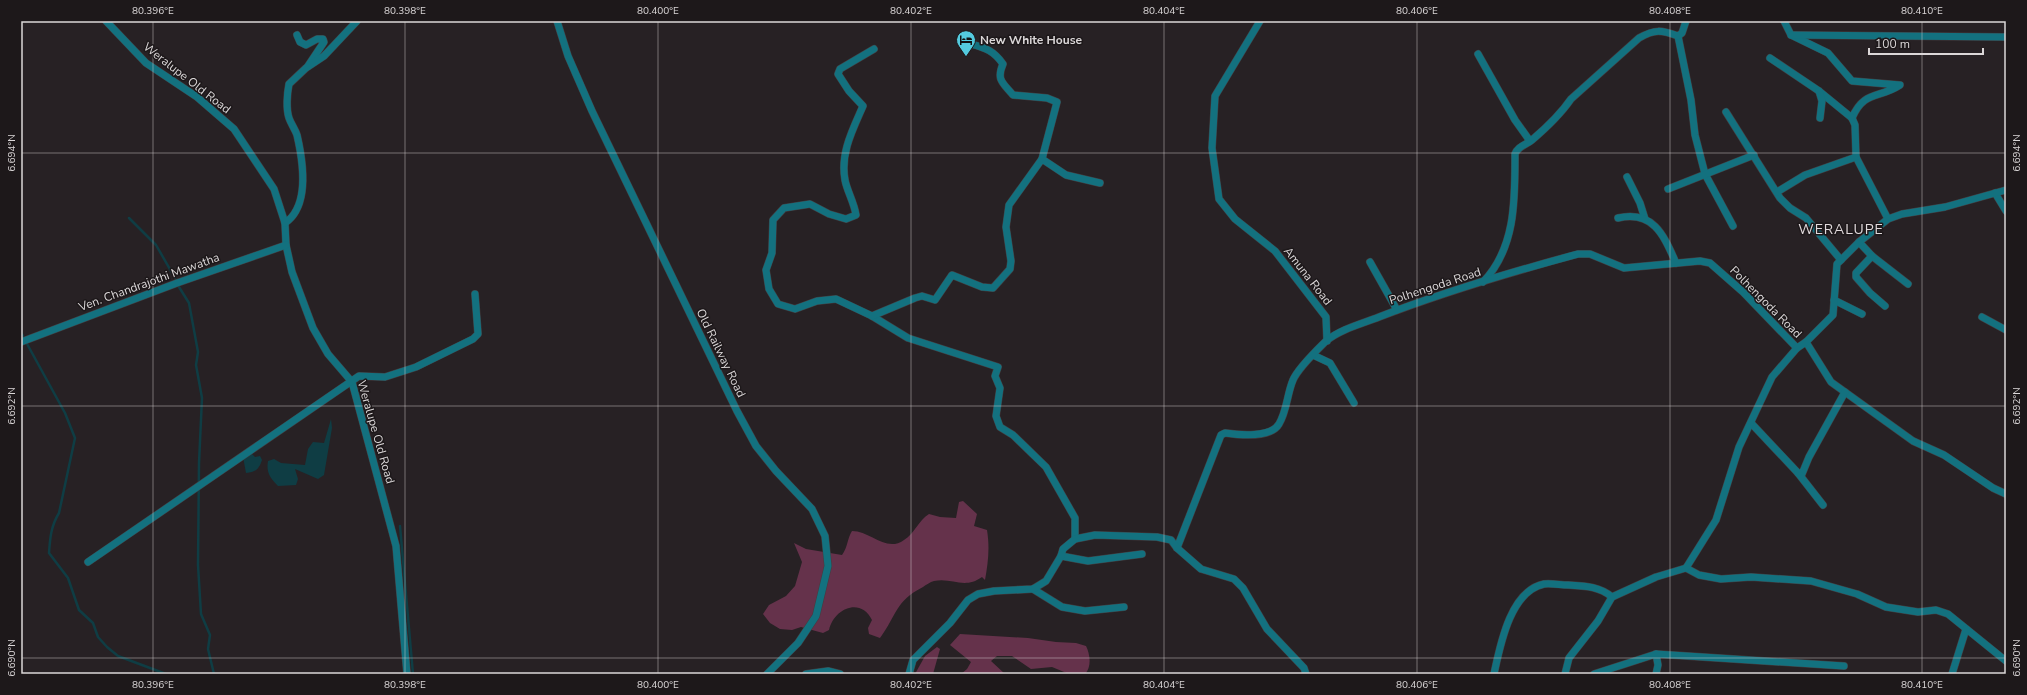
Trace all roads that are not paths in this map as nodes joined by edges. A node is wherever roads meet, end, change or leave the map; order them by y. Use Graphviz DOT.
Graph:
graph roads {
  1 [pos="106,21"];
  2 [pos="357,21"];
  3 [pos="557,21"];
  4 [pos="1260,21"];
  5 [pos="1686,21"];
  6 [pos="1784,21"];
  7 [pos="297,35"];
  8 [pos="1791,35"];
  9 [pos="1678,36"];
  10 [pos="2006,37"];
  11 [pos="971,44"];
  12 [pos="874,49"];
  13 [pos="1478,54"];
  14 [pos="1770,58"];
  15 [pos="306,68"];
  16 [pos="1819,91"];
  17 [pos="1726,112"];
  18 [pos="1820,118"];
  19 [pos="1852,118"];
  20 [pos="1530,141"];
  21 [pos="1754,155"];
  22 [pos="1856,157"];
  23 [pos="1042,160"];
  24 [pos="1705,174"];
  25 [pos="1628,177"];
  26 [pos="1100,183"];
  27 [pos="1668,189"];
  28 [pos="2006,190"];
  29 [pos="1777,192"];
  30 [pos="1995,193"];
  31 [pos="2006,211"];
  32 [pos="1618,218"];
  33 [pos="1645,219"];
  34 [pos="1888,219"];
  35 [pos="285,223"];
  36 [pos="1732,226"];
  37 [pos="1859,242"];
  38 [pos="286,245"];
  39 [pos="1872,256"];
  40 [pos="1841,260"];
  41 [pos="1370,262"];
  42 [pos="1676,263"];
  43 [pos="1482,283"];
  44 [pos="1908,284"];
  45 [pos="475,294"];
  46 [pos="1834,300"];
  47 [pos="1885,306"];
  48 [pos="1397,310"];
  49 [pos="1862,314"];
  50 [pos="872,316"];
  51 [pos="1982,317"];
  52 [pos="2006,330"];
  53 [pos="1327,341"];
  54 [pos="21,342"];
  55 [pos="1806,342"];
  56 [pos="1797,348"];
  57 [pos="1313,355"];
  58 [pos="352,382"];
  59 [pos="1845,392"];
  60 [pos="1354,403"];
  61 [pos="1752,423"];
  62 [pos="1798,473"];
  63 [pos="2006,494"];
  64 [pos="1823,505"];
  65 [pos="1075,539"];
  66 [pos="1177,548"];
  67 [pos="1142,554"];
  68 [pos="1061,556"];
  69 [pos="88,562"];
  70 [pos="1686,568"];
  71 [pos="1033,589"];
  72 [pos="1612,597"];
  73 [pos="1124,608"];
  74 [pos="1966,629"];
  75 [pos="1656,654"];
  76 [pos="2006,660"];
  77 [pos="1844,666"];
  78 [pos="408,674"];
  79 [pos="767,674"];
  80 [pos="806,674"];
  81 [pos="840,674"];
  82 [pos="909,674"];
  83 [pos="1306,674"];
  84 [pos="1494,674"];
  85 [pos="1565,674"];
  86 [pos="1594,674"];
  87 [pos="1656,674"];
  88 [pos="1952,674"];
  1 -- 35 [label="street, Weralupe Old Road"];
  2 -- 15 [label="street"];
  3 -- 79 [label="street, Old Railway Road"];
  4 -- 53 [label="street, Amuna Road"];
  5 -- 9 [label="street"];
  6 -- 8 [label="street"];
  7 -- 15 [label="street"];
  8 -- 10 [label="street"];
  8 -- 19 [label="street"];
  9 -- 20 [label="street"];
  9 -- 24 [label="street"];
  11 -- 23 [label="street"];
  12 -- 50 [label="street"];
  13 -- 20 [label="street"];
  14 -- 16 [label="street"];
  15 -- 35 [label="street"];
  16 -- 18 [label="street"];
  16 -- 19 [label="street"];
  17 -- 21 [label="street"];
  19 -- 22 [label="street"];
  20 -- 43 [label="street"];
  21 -- 24 [label="street"];
  21 -- 29 [label="street"];
  22 -- 29 [label="street"];
  22 -- 34 [label="street"];
  23 -- 26 [label="street"];
  23 -- 50 [label="street"];
  24 -- 27 [label="street"];
  24 -- 36 [label="street"];
  25 -- 33 [label="street"];
  28 -- 30 [label="street"];
  29 -- 40 [label="street"];
  30 -- 31 [label="street"];
  30 -- 34 [label="street"];
  32 -- 33 [label="street"];
  33 -- 42 [label="street"];
  34 -- 37 [label="street"];
  35 -- 38 [label="street, Weralupe Old Road"];
  37 -- 39 [label="street"];
  37 -- 40 [label="street"];
  38 -- 54 [label="street, Ven. Chandrajothi Mawatha"];
  38 -- 58 [label="street, Weralupe Old Road"];
  39 -- 44 [label="street"];
  39 -- 47 [label="street"];
  40 -- 46 [label="street"];
  41 -- 48 [label="street"];
  42 -- 43 [label="street, Polhengoda Road"];
  42 -- 56 [label="street, Polhengoda Road"];
  43 -- 48 [label="street, Polhengoda Road"];
  45 -- 58 [label="street"];
  46 -- 49 [label="street"];
  46 -- 55 [label="street"];
  48 -- 53 [label="street, Polhengoda Road"];
  50 -- 65 [label="street"];
  51 -- 52 [label="street"];
  53 -- 57 [label="street, Polhengoda Road"];
  55 -- 56 [label="street"];
  55 -- 59 [label="street, Polhengoda Road"];
  56 -- 61 [label="street"];
  57 -- 60 [label="street"];
  57 -- 66 [label="street, Polhengoda Road"];
  58 -- 69 [label="street"];
  58 -- 78 [label="street, Weralupe Old Road"];
  59 -- 62 [label="street"];
  59 -- 63 [label="street, Polhengoda Road"];
  61 -- 62 [label="street"];
  61 -- 70 [label="street"];
  62 -- 64 [label="street"];
  65 -- 66 [label="street"];
  65 -- 68 [label="street"];
  66 -- 83 [label="street"];
  67 -- 68 [label="street"];
  68 -- 71 [label="street"];
  70 -- 72 [label="street"];
  70 -- 74 [label="street"];
  71 -- 73 [label="street"];
  71 -- 82 [label="street"];
  72 -- 84 [label="street"];
  72 -- 85 [label="street"];
  74 -- 76 [label="street"];
  74 -- 88 [label="street"];
  75 -- 77 [label="street"];
  75 -- 86 [label="street"];
  75 -- 87 [label="street"];
  80 -- 81 [label="street"];
}
